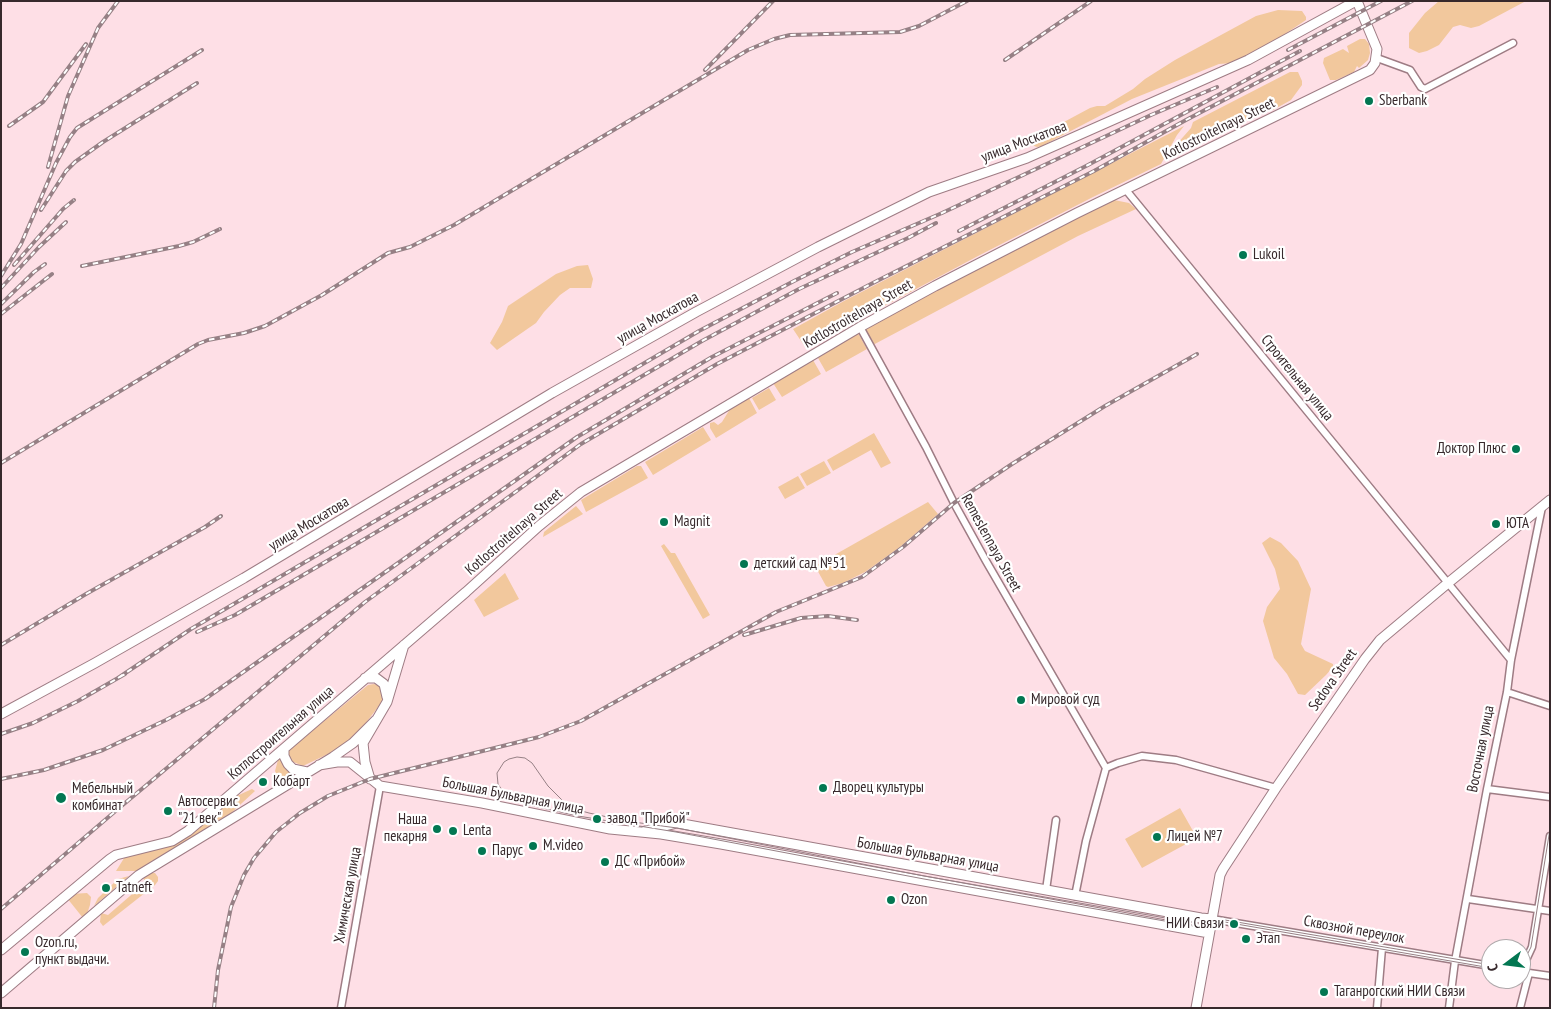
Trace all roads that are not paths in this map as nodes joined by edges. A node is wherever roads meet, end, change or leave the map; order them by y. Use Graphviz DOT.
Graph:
graph roads {
  1 [pos="1357,1"];
  2 [pos="1513,43"];
  3 [pos="1377,58"];
  4 [pos="1126,190"];
  5 [pos="860,328"];
  6 [pos="1550,500"];
  7 [pos="1542,507"];
  8 [pos="1448,583"];
  9 [pos="404,644"];
  10 [pos="1511,660"];
  11 [pos="365,678"];
  12 [pos="1507,692"];
  13 [pos="387,702"];
  14 [pos="1550,706"];
  15 [pos="1,714"];
  16 [pos="376,720"];
  17 [pos="284,749"];
  18 [pos="319,765"];
  19 [pos="1106,768"];
  20 [pos="307,772"];
  21 [pos="370,779"];
  22 [pos="380,786"];
  23 [pos="1276,788"];
  24 [pos="1487,789"];
  25 [pos="1550,797"];
  26 [pos="1056,820"];
  27 [pos="640,833"];
  28 [pos="1550,836"];
  29 [pos="1546,874"];
  30 [pos="1046,890"];
  31 [pos="1075,896"];
  32 [pos="1468,898"];
  33 [pos="1538,908"];
  34 [pos="1550,911"];
  35 [pos="1212,919"];
  36 [pos="1209,933"];
  37 [pos="1382,948"];
  38 [pos="1531,949"];
  39 [pos="1,950"];
  40 [pos="1456,961"];
  41 [pos="1481,965"];
  42 [pos="1550,976"];
  43 [pos="1,993"];
  44 [pos="341,1008"];
  45 [pos="1196,1008"];
  46 [pos="1377,1008"];
  47 [pos="1449,1008"];
  48 [pos="1520,1008"];
  1 -- 3 [label="main road"];
  1 -- 15 [label="main road, улица Москатова"];
  2 -- 3 [label="street"];
  3 -- 4 [label="main road, Kotlostroitelnaya Street"];
  4 -- 5 [label="main road, Kotlostroitelnaya Street"];
  4 -- 8 [label="street, Строительная улица"];
  5 -- 9 [label="main road, Kotlostroitelnaya Street"];
  5 -- 19 [label="street, Remeslennaya Street"];
  6 -- 7 [label="main road"];
  7 -- 8 [label="main road, Sedova Street"];
  7 -- 10 [label="street, Восточная улица"];
  8 -- 10 [label="street, Строительная улица"];
  8 -- 23 [label="main road, Sedova Street"];
  9 -- 11 [label="main road, Котлостроительная улица"];
  9 -- 13 [label="main road"];
  10 -- 12 [label="street, Восточная улица"];
  11 -- 13 [label="main road"];
  11 -- 17 [label="main road, Котлостроительная улица"];
  12 -- 14 [label="street"];
  12 -- 24 [label="street, Восточная улица"];
  13 -- 16 [label="main road"];
  16 -- 18 [label="main road"];
  16 -- 21 [label="main road"];
  17 -- 20 [label="main road"];
  17 -- 39 [label="main road, Котлостроительная улица"];
  18 -- 20 [label="main road"];
  18 -- 21 [label="main road"];
  19 -- 23 [label="street"];
  19 -- 31 [label="street"];
  20 -- 43 [label="main road"];
  21 -- 22 [label="main road"];
  22 -- 27 [label="main road, Большая Бульварная улица"];
  22 -- 44 [label="street, Химическая улица"];
  23 -- 35 [label="main road, Sedova Street"];
  24 -- 25 [label="street"];
  24 -- 32 [label="street, Восточная улица"];
  26 -- 30 [label="street"];
  27 -- 30 [label="main road, Большая Бульварная улица"];
  27 -- 36 [label="main road, Большая Бульварная улица"];
  28 -- 29 [label="street"];
  29 -- 33 [label="street"];
  30 -- 31 [label="main road, Большая Бульварная улица"];
  31 -- 35 [label="main road, Большая Бульварная улица"];
  32 -- 33 [label="street"];
  32 -- 40 [label="street, Восточная улица"];
  33 -- 34 [label="street"];
  33 -- 38 [label="street"];
  35 -- 36 [label="main road, Sedova Street"];
  35 -- 37 [label="street, Сквозной переулок"];
  36 -- 45 [label="main road, Sedova Street"];
  37 -- 40 [label="street, Сквозной переулок"];
  37 -- 46 [label="street"];
  40 -- 41 [label="street, Сквозной переулок"];
  40 -- 47 [label="street, Восточная улица"];
  42 -- 48 [label="street"];
}
